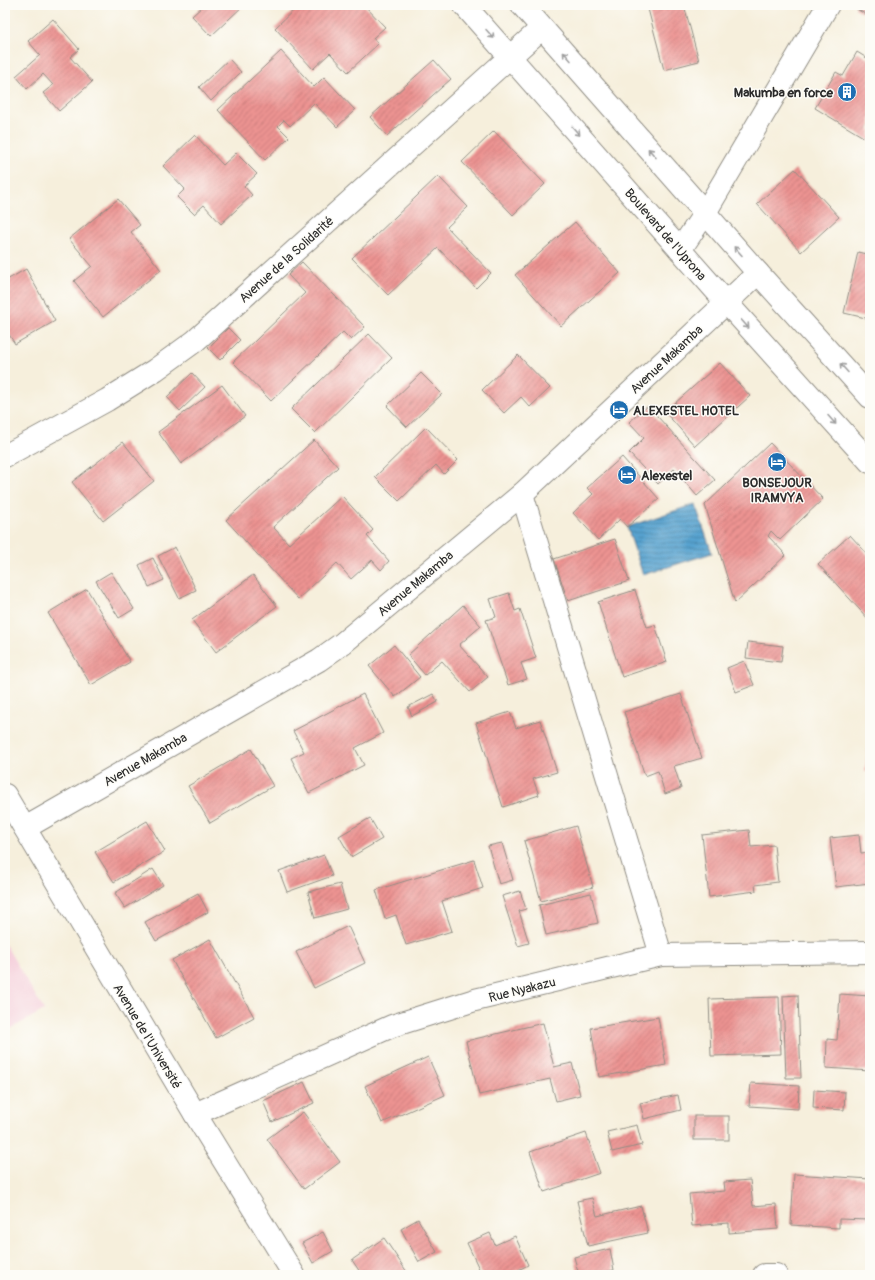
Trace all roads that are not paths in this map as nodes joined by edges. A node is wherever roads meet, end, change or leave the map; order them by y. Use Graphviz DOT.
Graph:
graph roads {
  1 [pos="464,5"];
  2 [pos="522,5"];
  3 [pos="828,5"];
  4 [pos="542,28"];
  5 [pos="511,57"];
  6 [pos="705,213"];
  7 [pos="680,250"];
  8 [pos="758,273"];
  9 [pos="726,302"];
  10 [pos="870,397"];
  11 [pos="5,456"];
  12 [pos="870,462"];
  13 [pos="522,494"];
  14 [pos="5,795"];
  15 [pos="25,828"];
  16 [pos="870,952"];
  17 [pos="661,955"];
  18 [pos="195,1114"];
  19 [pos="294,1275"];
  20 [pos="764,1275"];
  21 [pos="776,1275"];
  1 -- 5 [label="street, Boulevard de l'Uprona, one-way"];
  2 -- 4 [label="street"];
  3 -- 6 [label="street"];
  4 -- 5 [label="street, Avenue de la Solidarité"];
  6 -- 4 [label="street, one-way"];
  5 -- 7 [label="street, Boulevard de l'Uprona, one-way"];
  5 -- 11 [label="street, Avenue de la Solidarité"];
  6 -- 7 [label="street"];
  8 -- 6 [label="street, one-way"];
  7 -- 9 [label="street, Boulevard de l'Uprona"];
  8 -- 9 [label="street, Avenue Makamba"];
  10 -- 8 [label="street, one-way"];
  9 -- 12 [label="street, Boulevard de l'Uprona, one-way"];
  9 -- 13 [label="street, Avenue Makamba"];
  13 -- 15 [label="street, Avenue Makamba"];
  13 -- 17 [label="street"];
  14 -- 15 [label="street, Avenue de l'Université"];
  15 -- 18 [label="street, Avenue de l'Université"];
  16 -- 17 [label="street, Rue Nyakazu"];
  17 -- 18 [label="street, Rue Nyakazu"];
  18 -- 19 [label="street, Avenue de l'Université"];
  20 -- 21 [label="street"];
}
